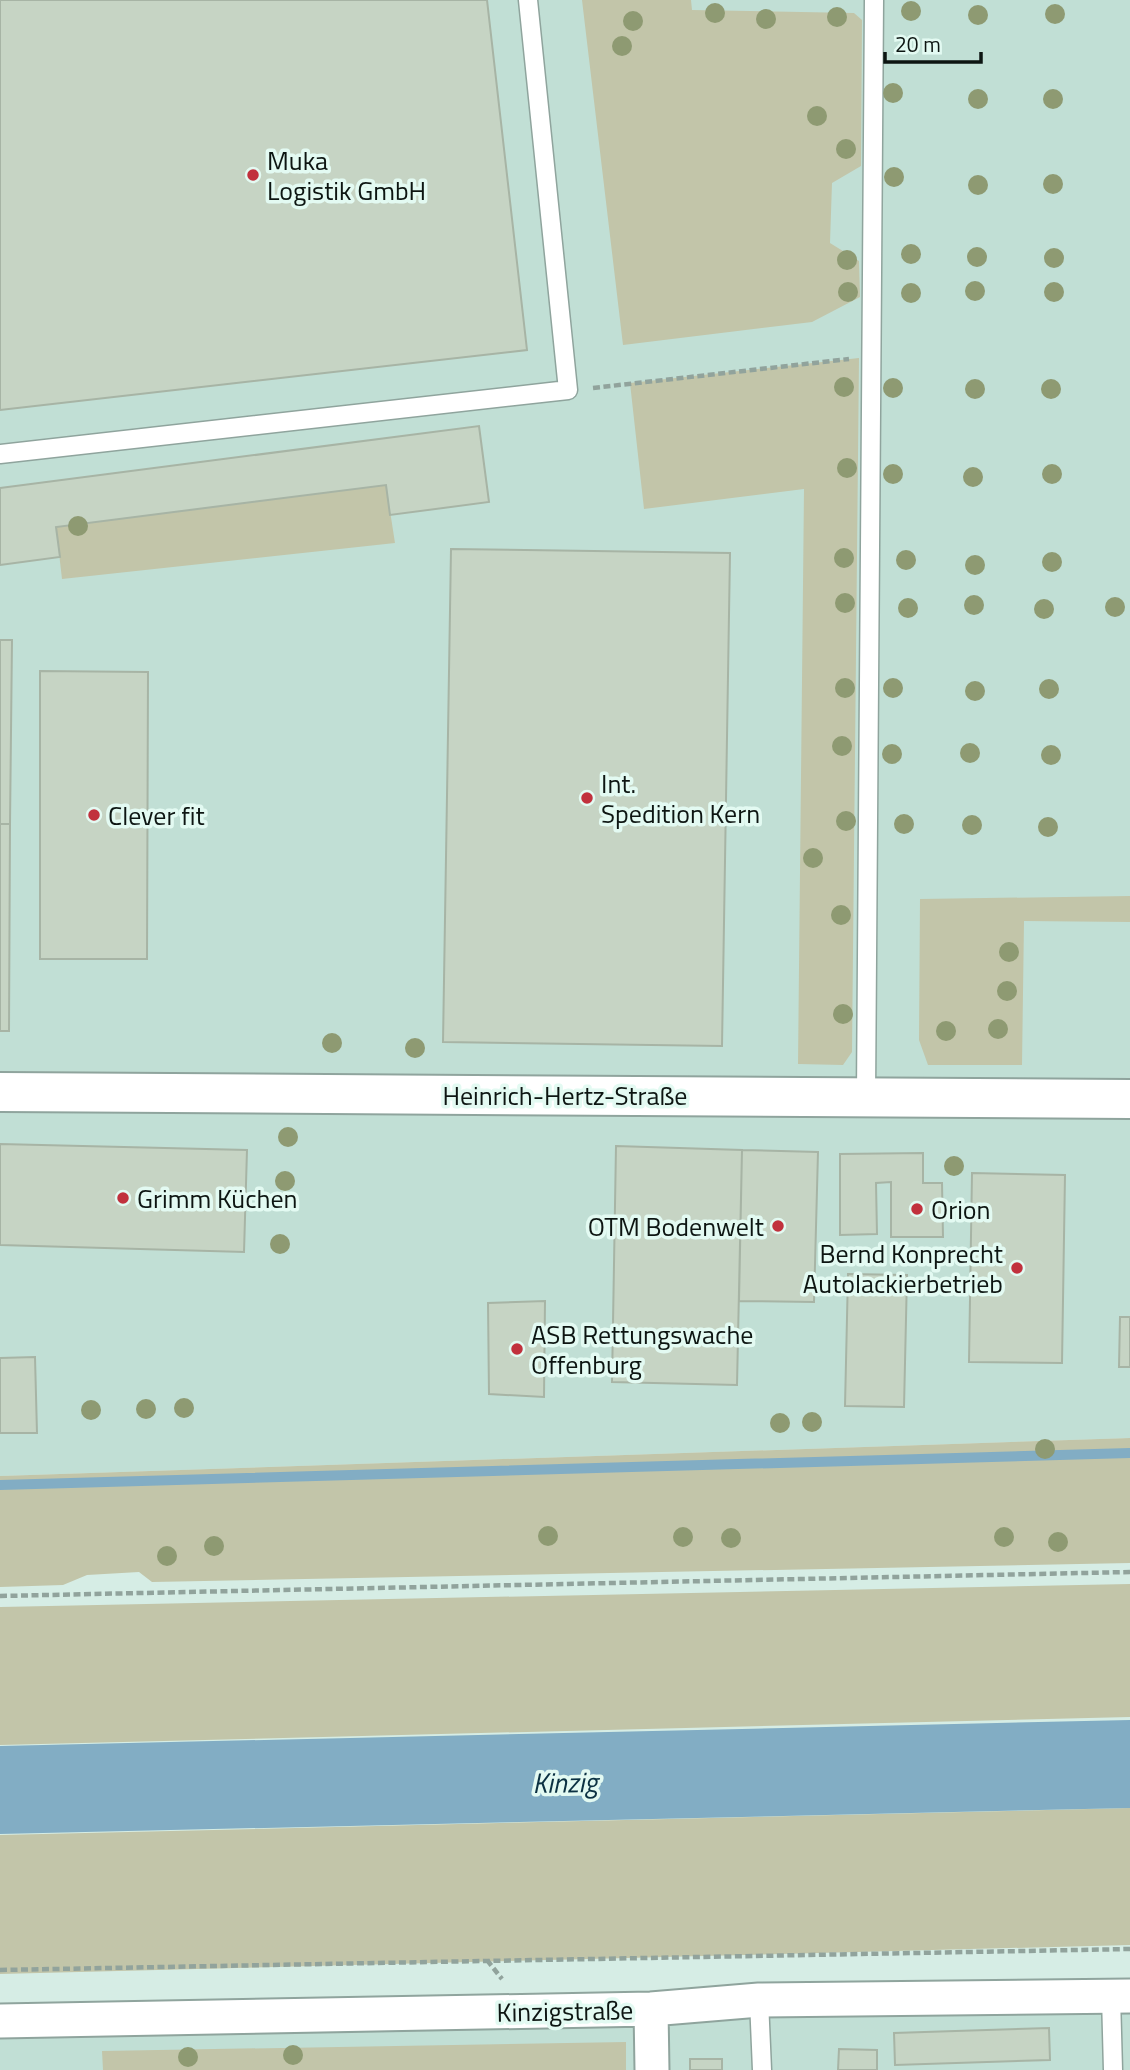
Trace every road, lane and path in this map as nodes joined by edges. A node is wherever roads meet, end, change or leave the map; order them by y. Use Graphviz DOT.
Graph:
graph roads {
  1 [pos="528,0"];
  2 [pos="874,0"];
  3 [pos="871,357"];
  4 [pos="568,390"];
  5 [pos="0,454"];
  6 [pos="0,1092"];
  7 [pos="866,1095"];
  8 [pos="1130,1099"];
  9 [pos="1130,1572"];
  10 [pos="0,1596"];
  11 [pos="1130,1949"];
  12 [pos="0,1970"];
  13 [pos="1121,1996"];
  14 [pos="759,2000"];
  15 [pos="650,2009"];
  16 [pos="0,2021"];
  17 [pos="652,2070"];
  18 [pos="762,2070"];
  19 [pos="1113,2070"];
  1 -- 4 [label="lane"];
  2 -- 3 [label="lane"];
  3 -- 4 [label="path"];
  3 -- 7 [label="lane"];
  4 -- 5 [label="lane"];
  6 -- 7 [label="street, Heinrich-Hertz-Straße"];
  7 -- 8 [label="street, Heinrich-Hertz-Straße"];
  9 -- 10 [label="path"];
  11 -- 12 [label="path"];
  13 -- 14 [label="street, Kinzigstraße"];
  13 -- 19 [label="lane"];
  14 -- 15 [label="street, Kinzigstraße"];
  14 -- 18 [label="lane"];
  15 -- 16 [label="street, Kinzigstraße"];
  15 -- 17 [label="street"];
}
